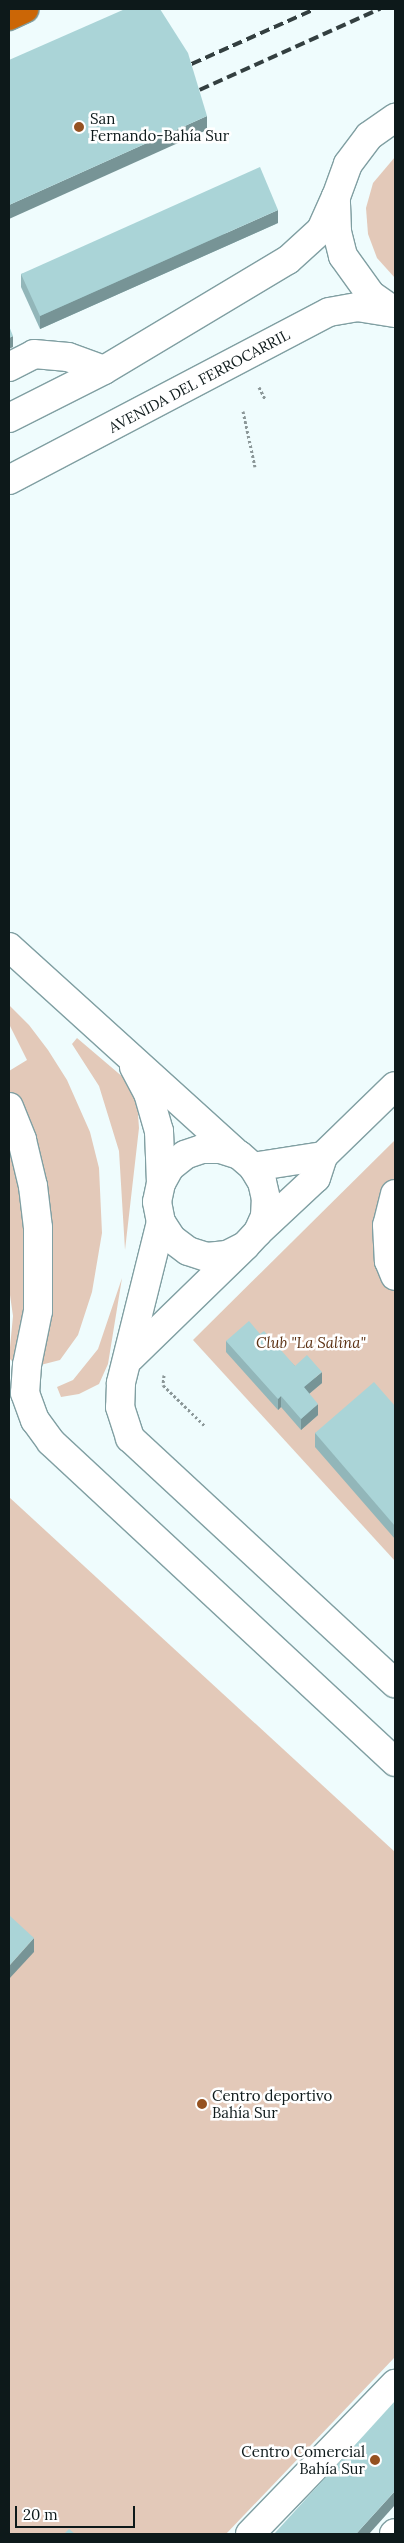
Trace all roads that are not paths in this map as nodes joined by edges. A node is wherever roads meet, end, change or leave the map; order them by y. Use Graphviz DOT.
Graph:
graph roads {
  1 [pos="24,9"];
  2 [pos="9,16"];
  3 [pos="395,118"];
  4 [pos="336,197"];
  5 [pos="395,313"];
  6 [pos="9,367"];
  7 [pos="104,370"];
  8 [pos="9,418"];
  9 [pos="9,480"];
  10 [pos="9,947"];
  11 [pos="126,1053"];
  12 [pos="395,1086"];
  13 [pos="9,1107"];
  14 [pos="323,1156"];
  15 [pos="246,1161"];
  16 [pos="161,1183"];
  17 [pos="395,1194"];
  18 [pos="161,1222"];
  19 [pos="252,1239"];
  20 [pos="395,1276"];
  21 [pos="130,1358"];
  22 [pos="395,1683"];
  23 [pos="395,1762"];
  24 [pos="395,2384"];
  25 [pos="250,2534"];
  1 -- 2 [label="highway"];
  3 -- 4 [label="street"];
  4 -- 5 [label="street"];
  4 -- 7 [label="street"];
  5 -- 9 [label="street, AVENIDA DEL FERROCARRIL"];
  6 -- 7 [label="street"];
  7 -- 8 [label="street"];
  10 -- 11 [label="street"];
  11 -- 15 [label="street"];
  11 -- 16 [label="street"];
  12 -- 14 [label="street"];
  13 -- 23 [label="street"];
  14 -- 15 [label="street"];
  14 -- 19 [label="street"];
  15 -- 16 [label="street"];
  15 -- 19 [label="street"];
  16 -- 18 [label="street"];
  17 -- 20 [label="street"];
  18 -- 19 [label="street"];
  18 -- 21 [label="street"];
  19 -- 21 [label="street"];
  21 -- 22 [label="street"];
  24 -- 25 [label="street"];
}
